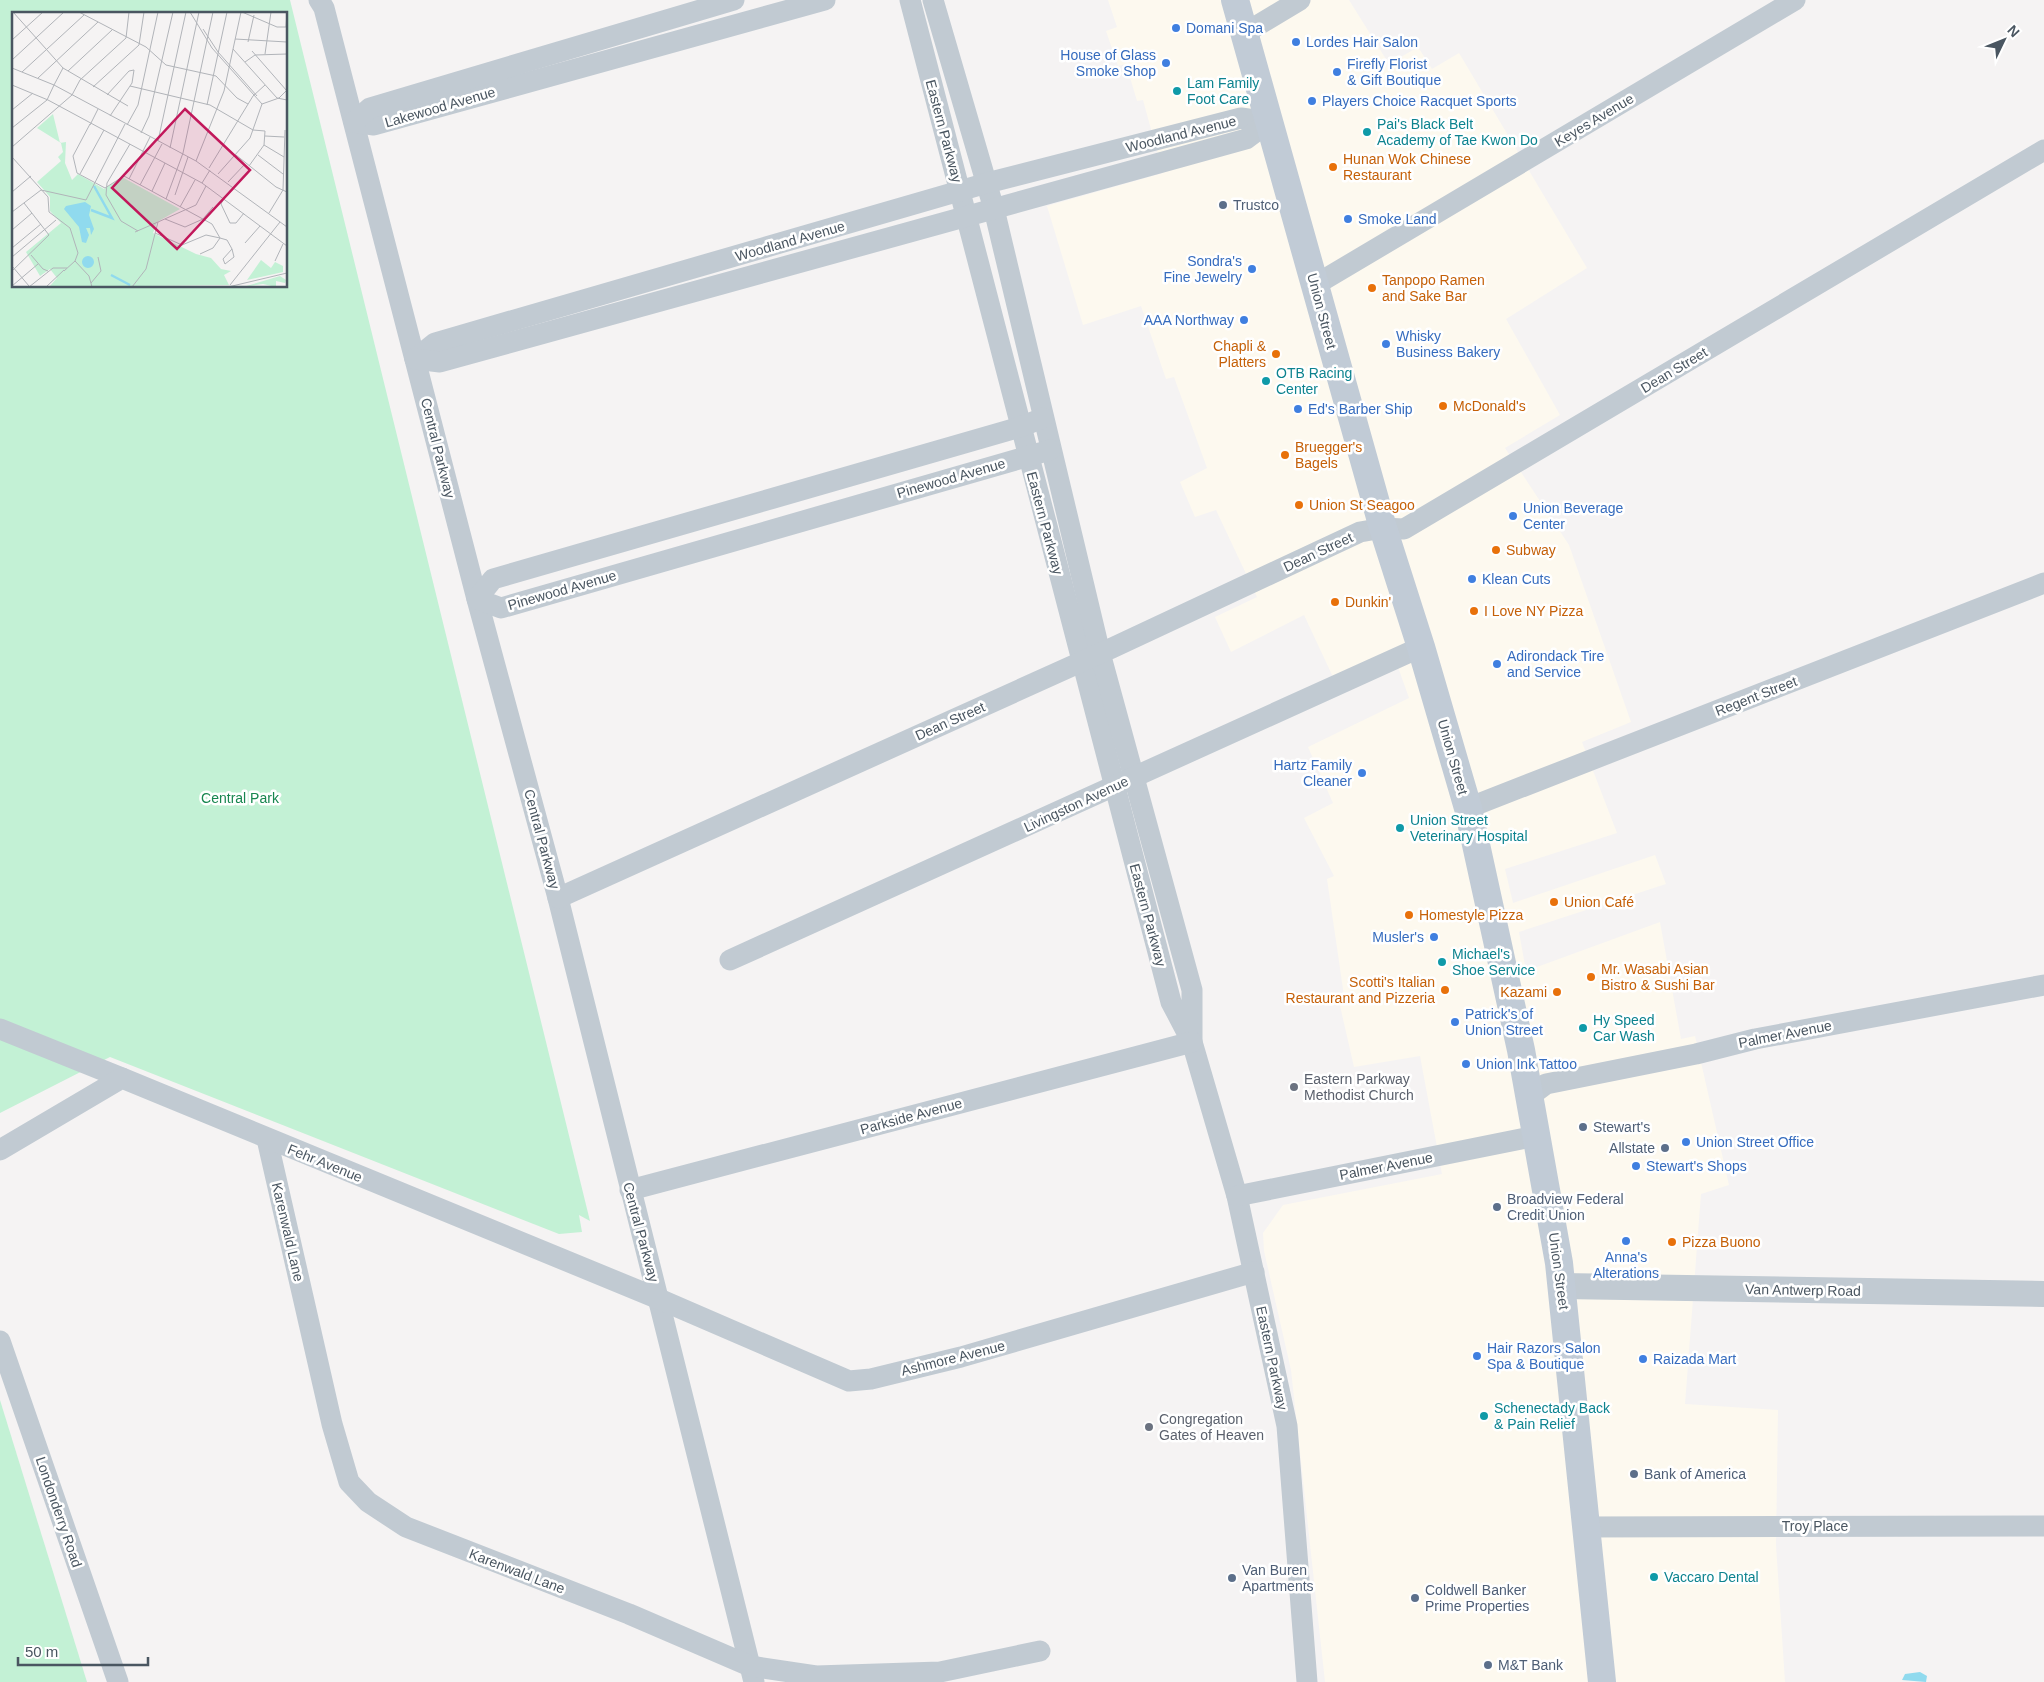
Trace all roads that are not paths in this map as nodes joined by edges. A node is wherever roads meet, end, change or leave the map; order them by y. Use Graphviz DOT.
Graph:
graph roads {
  1 [pos="319,0"];
  2 [pos="734,0"];
  3 [pos="825,0"];
  4 [pos="910,0"];
  5 [pos="934,0"];
  6 [pos="1235,0"];
  7 [pos="1300,0"];
  8 [pos="1795,0"];
  9 [pos="1245,33"];
  10 [pos="354,122"];
  11 [pos="1269,122"];
  12 [pos="2044,150"];
  13 [pos="987,183"];
  14 [pos="960,192"];
  15 [pos="994,209"];
  16 [pos="966,217"];
  17 [pos="1315,285"];
  18 [pos="415,359"];
  19 [pos="1043,418"];
  20 [pos="1020,427"];
  21 [pos="1050,450"];
  22 [pos="1027,456"];
  23 [pos="1383,528"];
  24 [pos="2044,583"];
  25 [pos="477,599"];
  26 [pos="1421,647"];
  27 [pos="1091,657"];
  28 [pos="1134,777"];
  29 [pos="1114,787"];
  30 [pos="1468,808"];
  31 [pos="558,898"];
  32 [pos="730,960"];
  33 [pos="2044,984"];
  34 [pos="0,1029"];
  35 [pos="1192,1042"];
  36 [pos="122,1078"];
  37 [pos="1530,1096"];
  38 [pos="1536,1136"];
  39 [pos="267,1139"];
  40 [pos="0,1150"];
  41 [pos="630,1190"];
  42 [pos="1237,1196"];
  43 [pos="1254,1272"];
  44 [pos="1562,1286"];
  45 [pos="2044,1294"];
  46 [pos="659,1300"];
  47 [pos="0,1341"];
  48 [pos="2044,1526"];
  49 [pos="1586,1527"];
  50 [pos="1040,1651"];
  51 [pos="752,1674"];
  52 [pos="118,1682"];
  53 [pos="1307,1682"];
  54 [pos="1602,1682"];
  1 -- 10 [label="street, Central Parkway"];
  2 -- 10 [label="street, Lakewood Avenue"];
  3 -- 10 [label="street, Lakewood Avenue"];
  4 -- 14 [label="street, Eastern Parkway"];
  5 -- 13 [label="street, Eastern Parkway"];
  6 -- 9 [label="main road, Union Street"];
  7 -- 9 [label="street"];
  8 -- 17 [label="street, Keyes Avenue"];
  9 -- 11 [label="main road, Union Street"];
  10 -- 18 [label="street, Central Parkway"];
  11 -- 13 [label="street, Woodland Avenue"];
  11 -- 15 [label="street, Woodland Avenue"];
  11 -- 17 [label="main road, Union Street"];
  12 -- 23 [label="street, Dean Street"];
  13 -- 14 [label="street, Woodland Avenue"];
  13 -- 15 [label="street, Eastern Parkway"];
  14 -- 16 [label="street, Eastern Parkway"];
  14 -- 18 [label="street, Woodland Avenue"];
  15 -- 16 [label="street, Woodland Avenue"];
  15 -- 19 [label="street, Eastern Parkway"];
  16 -- 18 [label="street, Woodland Avenue"];
  16 -- 20 [label="street, Eastern Parkway"];
  17 -- 23 [label="main road, Union Street"];
  18 -- 25 [label="street, Central Parkway"];
  19 -- 20 [label="street"];
  19 -- 21 [label="street, Eastern Parkway"];
  20 -- 22 [label="street, Eastern Parkway"];
  20 -- 25 [label="street"];
  21 -- 22 [label="street, Pinewood Avenue"];
  21 -- 27 [label="street, Eastern Parkway"];
  22 -- 25 [label="street, Pinewood Avenue"];
  22 -- 27 [label="street, Eastern Parkway"];
  23 -- 26 [label="main road, Union Street"];
  23 -- 27 [label="street, Dean Street"];
  24 -- 30 [label="street, Regent Street"];
  25 -- 31 [label="street, Central Parkway"];
  26 -- 28 [label="street, Livingston Avenue"];
  26 -- 30 [label="main road, Union Street"];
  27 -- 28 [label="street, Eastern Parkway"];
  27 -- 29 [label="street, Eastern Parkway"];
  27 -- 31 [label="street, Dean Street"];
  28 -- 29 [label="street, Livingston Avenue"];
  28 -- 35 [label="street, Eastern Parkway"];
  29 -- 32 [label="street, Livingston Avenue"];
  29 -- 35 [label="street, Eastern Parkway"];
  30 -- 37 [label="main road, Union Street"];
  31 -- 41 [label="street, Central Parkway"];
  33 -- 37 [label="street, Palmer Avenue"];
  34 -- 36 [label="street"];
  35 -- 41 [label="street, Parkside Avenue"];
  35 -- 42 [label="street, Eastern Parkway"];
  36 -- 39 [label="street, Fehr Avenue"];
  36 -- 40 [label="street"];
  37 -- 38 [label="main road, Union Street"];
  38 -- 42 [label="street, Palmer Avenue"];
  38 -- 44 [label="main road, Union Street"];
  39 -- 46 [label="street, Fehr Avenue"];
  39 -- 51 [label="street, Karenwald Lane"];
  41 -- 46 [label="street, Central Parkway"];
  42 -- 43 [label="street, Eastern Parkway"];
  43 -- 46 [label="street, Ashmore Avenue"];
  43 -- 53 [label="street, Eastern Parkway"];
  44 -- 45 [label="street, Van Antwerp Road"];
  44 -- 49 [label="main road, Union Street"];
  46 -- 51 [label="street, Central Parkway"];
  47 -- 52 [label="street, Londonderry Road"];
  48 -- 49 [label="street, Troy Place"];
  49 -- 54 [label="main road, Union Street"];
  50 -- 51 [label="street, Karenwald Lane"];
}
